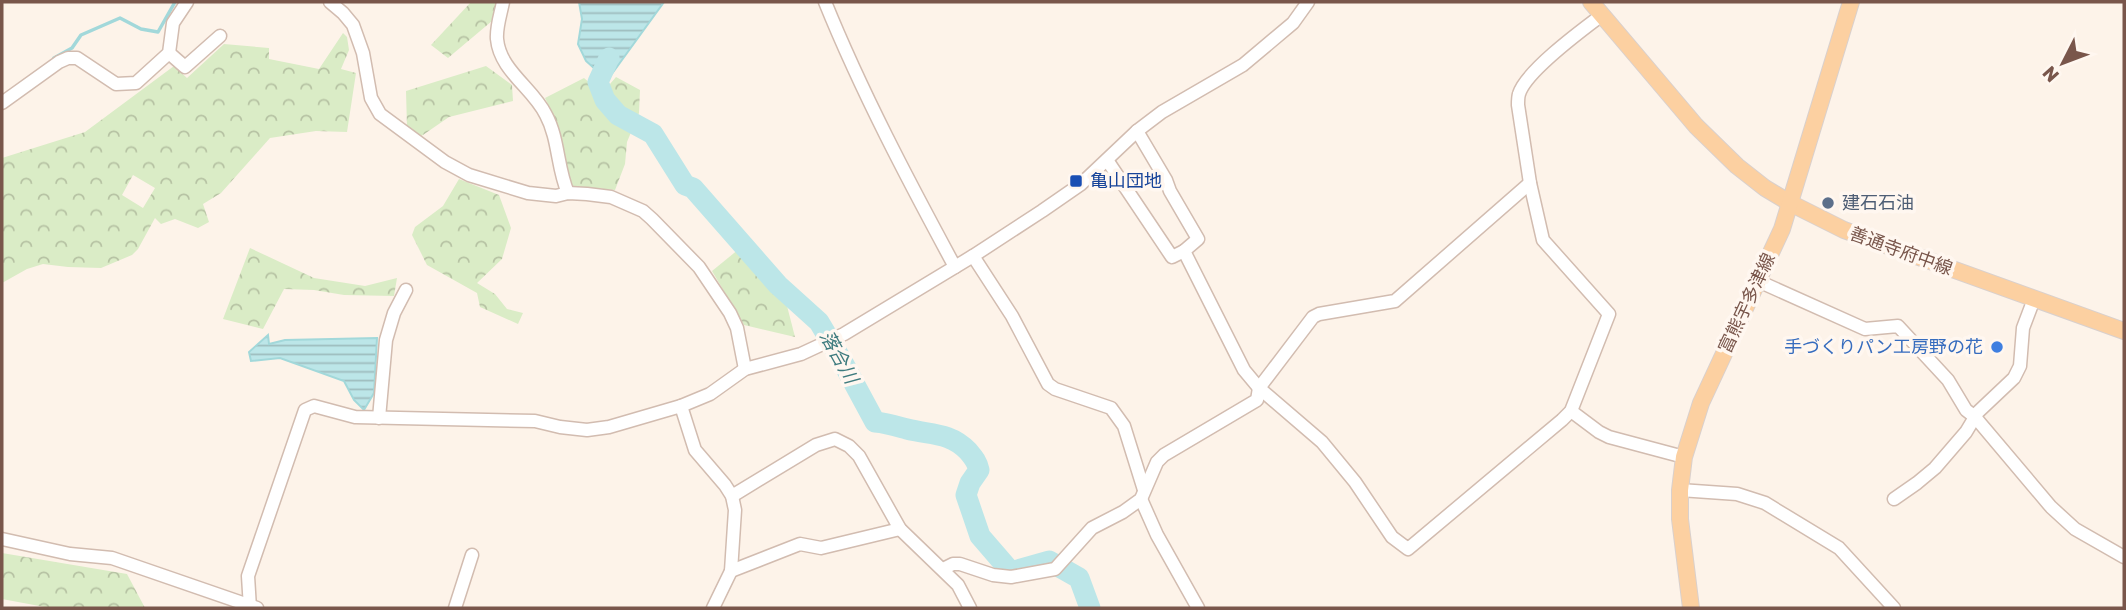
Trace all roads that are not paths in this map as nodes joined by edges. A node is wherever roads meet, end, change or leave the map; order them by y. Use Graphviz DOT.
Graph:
graph roads {
  1 [pos="187,2"];
  2 [pos="330,2"];
  3 [pos="503,2"];
  4 [pos="825,2"];
  5 [pos="1308,2"];
  6 [pos="1851,2"];
  7 [pos="1597,8"];
  8 [pos="219,36"];
  9 [pos="169,52"];
  10 [pos="2,103"];
  11 [pos="1137,131"];
  12 [pos="1107,160"];
  13 [pos="1530,183"];
  14 [pos="568,193"];
  15 [pos="1790,203"];
  16 [pos="1184,251"];
  17 [pos="973,256"];
  18 [pos="955,267"];
  19 [pos="1758,281"];
  20 [pos="406,290"];
  21 [pos="2034,299"];
  22 [pos="2124,331"];
  23 [pos="745,369"];
  24 [pos="1259,388"];
  25 [pos="681,406"];
  26 [pos="1571,411"];
  27 [pos="1975,417"];
  28 [pos="379,418"];
  29 [pos="1684,457"];
  30 [pos="1679,490"];
  31 [pos="1143,494"];
  32 [pos="732,496"];
  33 [pos="1894,499"];
  34 [pos="900,529"];
  35 [pos="2,539"];
  36 [pos="472,555"];
  37 [pos="2124,557"];
  38 [pos="943,569"];
  39 [pos="731,571"];
  40 [pos="252,607"];
  41 [pos="455,608"];
  42 [pos="713,608"];
  43 [pos="970,608"];
  44 [pos="1198,608"];
  45 [pos="1691,608"];
  46 [pos="1894,608"];
  1 -- 9 [label="street"];
  2 -- 14 [label="street"];
  3 -- 14 [label="street"];
  4 -- 18 [label="street"];
  5 -- 11 [label="street"];
  6 -- 15 [label="main road, 富熊宇多津線"];
  7 -- 13 [label="street"];
  7 -- 15 [label="main road, 善通寺府中線"];
  8 -- 9 [label="street"];
  9 -- 10 [label="street"];
  11 -- 12 [label="street"];
  11 -- 16 [label="street"];
  12 -- 16 [label="street"];
  12 -- 17 [label="street"];
  13 -- 24 [label="street"];
  13 -- 26 [label="street"];
  14 -- 23 [label="street"];
  15 -- 19 [label="main road, 富熊宇多津線"];
  15 -- 21 [label="main road, 善通寺府中線"];
  16 -- 24 [label="street"];
  17 -- 18 [label="street"];
  17 -- 31 [label="street"];
  18 -- 23 [label="street"];
  19 -- 27 [label="street"];
  19 -- 29 [label="main road, 富熊宇多津線"];
  20 -- 28 [label="street"];
  21 -- 22 [label="main road, 善通寺府中線"];
  21 -- 27 [label="street"];
  23 -- 25 [label="street"];
  24 -- 26 [label="street"];
  24 -- 31 [label="street"];
  25 -- 28 [label="street"];
  25 -- 32 [label="street"];
  26 -- 29 [label="street"];
  27 -- 33 [label="street"];
  27 -- 37 [label="street"];
  28 -- 40 [label="street"];
  29 -- 30 [label="main road, 富熊宇多津線"];
  30 -- 45 [label="main road, 富熊宇多津線"];
  30 -- 46 [label="street"];
  31 -- 38 [label="street"];
  31 -- 44 [label="street"];
  32 -- 34 [label="street"];
  32 -- 39 [label="street"];
  34 -- 38 [label="street"];
  34 -- 39 [label="street"];
  35 -- 40 [label="street"];
  36 -- 41 [label="street"];
  38 -- 43 [label="street"];
  39 -- 42 [label="street"];
}
